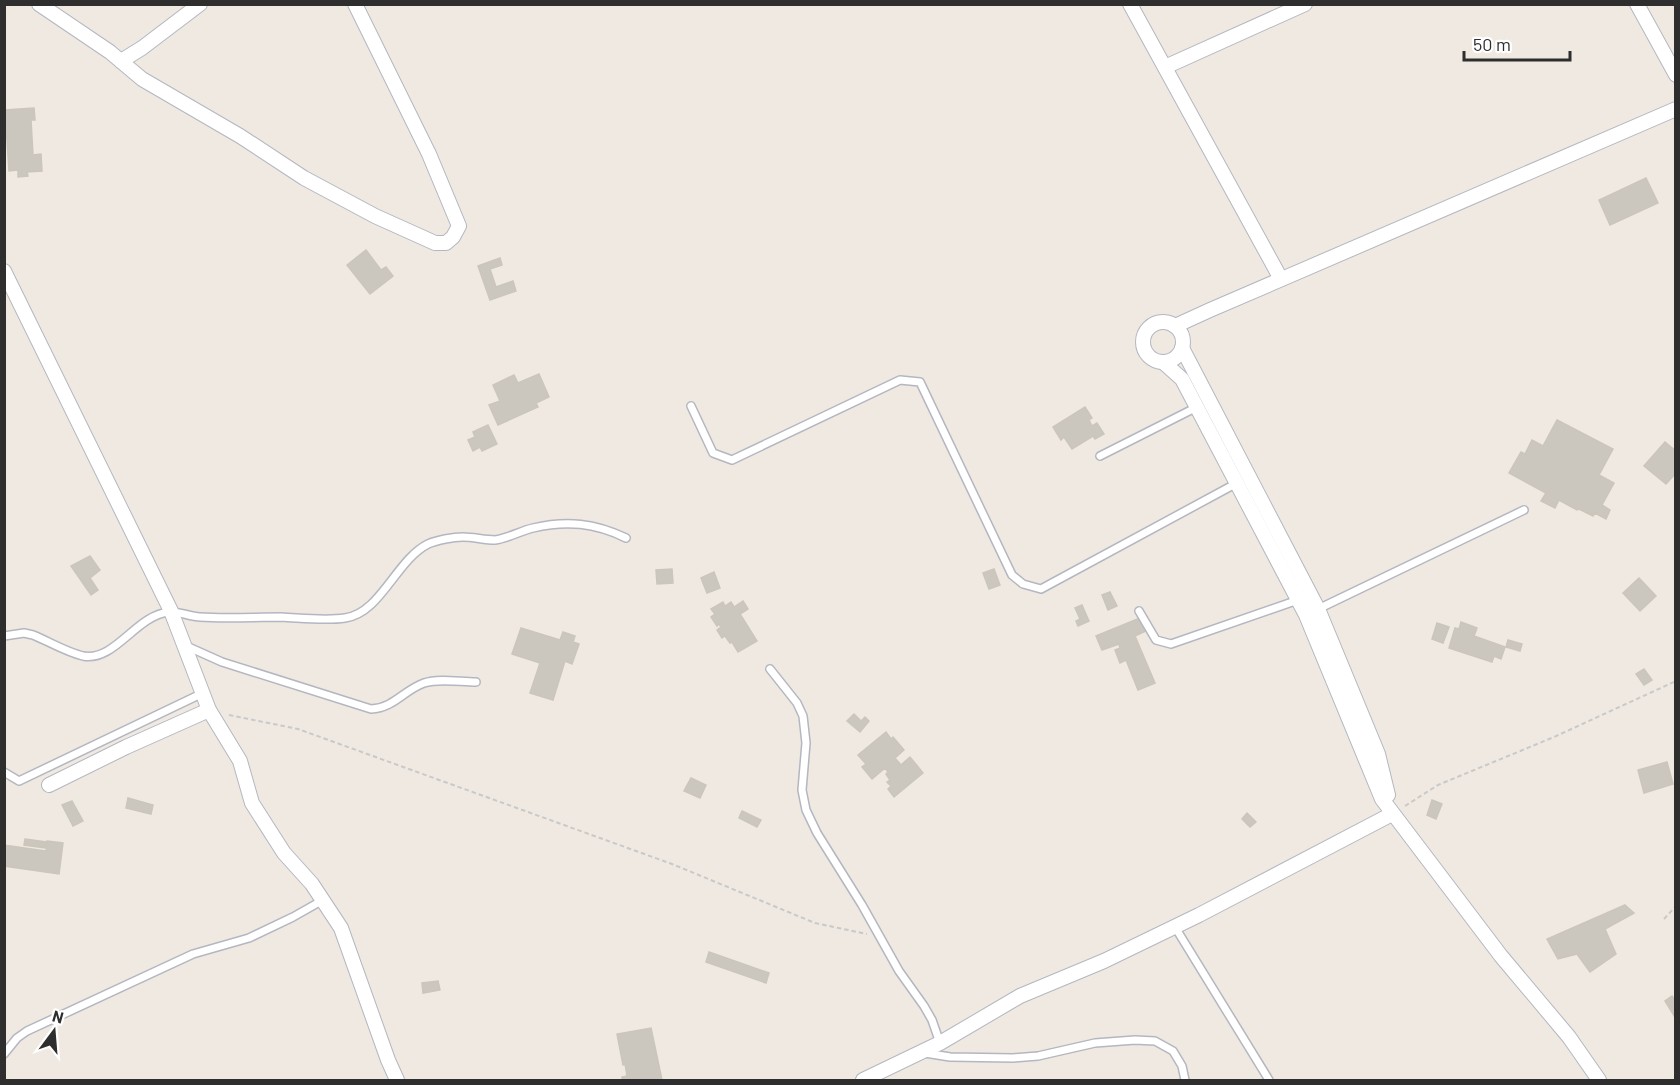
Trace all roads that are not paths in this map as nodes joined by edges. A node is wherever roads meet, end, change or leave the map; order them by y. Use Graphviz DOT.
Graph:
graph roads {
  1 [pos="39,4"];
  2 [pos="200,4"];
  3 [pos="355,4"];
  4 [pos="1130,4"];
  5 [pos="1305,4"];
  6 [pos="1637,4"];
  7 [pos="121,61"];
  8 [pos="1166,67"];
  9 [pos="1676,75"];
  10 [pos="1676,109"];
  11 [pos="4,271"];
  12 [pos="1281,279"];
  13 [pos="1175,326"];
  14 [pos="1182,348"];
  15 [pos="1163,362"];
  16 [pos="1203,404"];
  17 [pos="691,406"];
  18 [pos="1100,456"];
  19 [pos="1237,483"];
  20 [pos="1524,510"];
  21 [pos="626,538"];
  22 [pos="1298,600"];
  23 [pos="171,611"];
  24 [pos="1138,611"];
  25 [pos="1312,612"];
  26 [pos="4,636"];
  27 [pos="184,645"];
  28 [pos="770,669"];
  29 [pos="476,682"];
  30 [pos="202,693"];
  31 [pos="209,710"];
  32 [pos="4,772"];
  33 [pos="49,785"];
  34 [pos="1392,814"];
  35 [pos="323,900"];
  36 [pos="1175,927"];
  37 [pos="940,1043"];
  38 [pos="921,1052"];
  39 [pos="4,1054"];
  40 [pos="397,1080"];
  41 [pos="863,1080"];
  42 [pos="1185,1080"];
  43 [pos="1269,1080"];
  44 [pos="1599,1080"];
  1 -- 7 [label="street"];
  2 -- 7 [label="street"];
  3 -- 7 [label="street"];
  4 -- 8 [label="street"];
  5 -- 8 [label="street"];
  6 -- 9 [label="street"];
  8 -- 12 [label="street"];
  10 -- 12 [label="street"];
  11 -- 23 [label="street"];
  12 -- 13 [label="street"];
  13 -- 14 [label="street"];
  13 -- 15 [label="street"];
  14 -- 15 [label="street"];
  14 -- 16 [label="street"];
  15 -- 16 [label="street"];
  16 -- 18 [label="lane"];
  16 -- 19 [label="street"];
  16 -- 25 [label="street"];
  17 -- 19 [label="lane"];
  19 -- 22 [label="street"];
  20 -- 25 [label="lane"];
  21 -- 23 [label="lane"];
  22 -- 24 [label="lane"];
  22 -- 25 [label="street"];
  23 -- 26 [label="lane"];
  23 -- 27 [label="street"];
  25 -- 34 [label="street"];
  25 -- 34 [label="street"];
  27 -- 29 [label="lane"];
  27 -- 30 [label="street"];
  28 -- 37 [label="lane"];
  30 -- 31 [label="street"];
  30 -- 32 [label="lane"];
  31 -- 33 [label="street"];
  31 -- 35 [label="street"];
  34 -- 36 [label="street"];
  34 -- 44 [label="street"];
  35 -- 39 [label="lane"];
  35 -- 40 [label="street"];
  36 -- 37 [label="street"];
  36 -- 43 [label="lane"];
  37 -- 38 [label="street"];
  38 -- 41 [label="street"];
  38 -- 42 [label="lane"];
}
